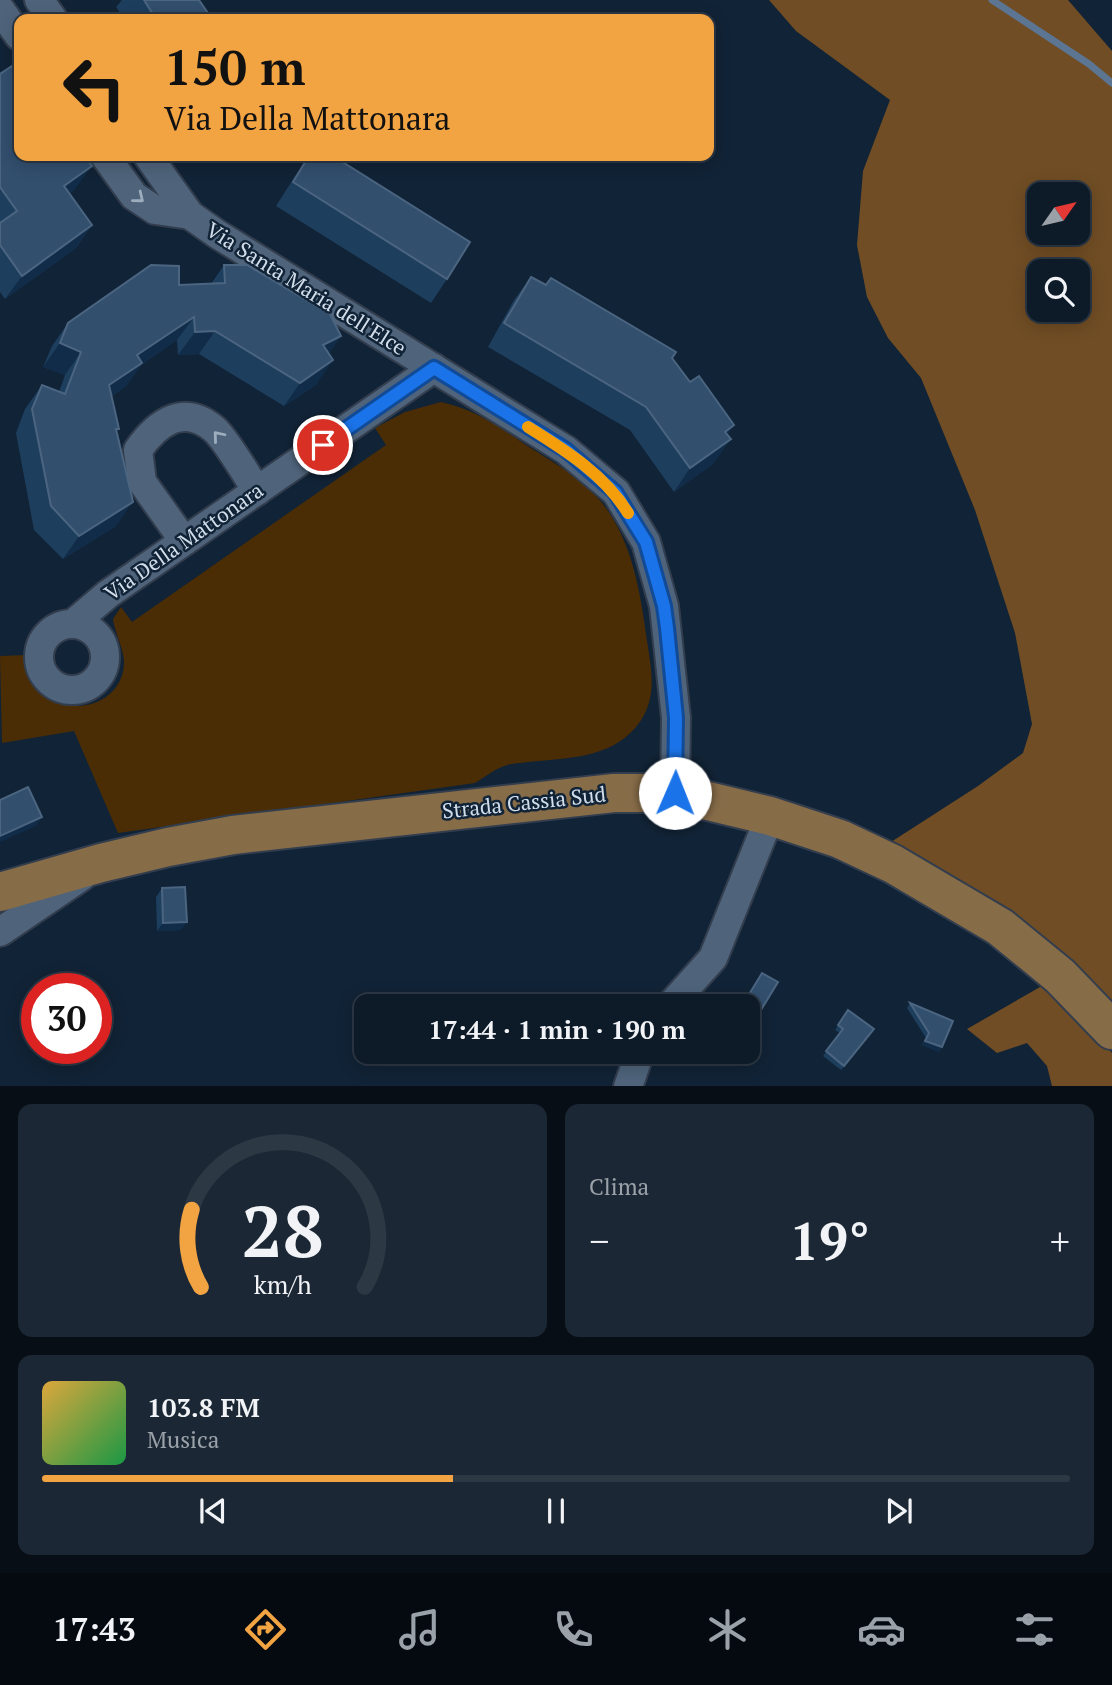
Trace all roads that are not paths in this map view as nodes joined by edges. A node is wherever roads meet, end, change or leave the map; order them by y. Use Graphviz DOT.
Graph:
graph roads {
  1 [pos="0,9"];
  2 [pos="14,29"];
  3 [pos="109,161"];
  4 [pos="152,161"];
  5 [pos="190,215"];
  6 [pos="434,368"];
  7 [pos="257,491"];
  8 [pos="184,541"];
  9 [pos="74,623"];
  10 [pos="675,793"];
  11 [pos="770,816"];
  12 [pos="101,863"];
  13 [pos="0,892"];
  14 [pos="0,932"];
  15 [pos="681,994"];
  16 [pos="1112,1030"];
  17 [pos="636,1064"];
  18 [pos="628,1086"];
  1 -- 2 [label="street"];
  3 -- 5 [label="street, Via Santa Maria dell'Elce, one-way"];
  4 -- 5 [label="street, Via Santa Maria dell'Elce"];
  5 -- 6 [label="street, Via Santa Maria dell'Elce"];
  6 -- 7 [label="street, Via Della Mattonara"];
  6 -- 10 [label="street, Via Santa Maria dell'Elce"];
  7 -- 8 [label="street, Via Della Mattonara"];
  7 -- 8 [label="street, one-way"];
  8 -- 9 [label="street, Via Della Mattonara"];
  10 -- 11 [label="main road, Strada Cassia Sud"];
  10 -- 12 [label="main road, Strada Cassia Sud"];
  11 -- 15 [label="street"];
  11 -- 16 [label="main road, Strada Cassia Sud"];
  12 -- 13 [label="main road, Strada Cassia Sud"];
  12 -- 14 [label="street"];
  17 -- 18 [label="street"];
}
